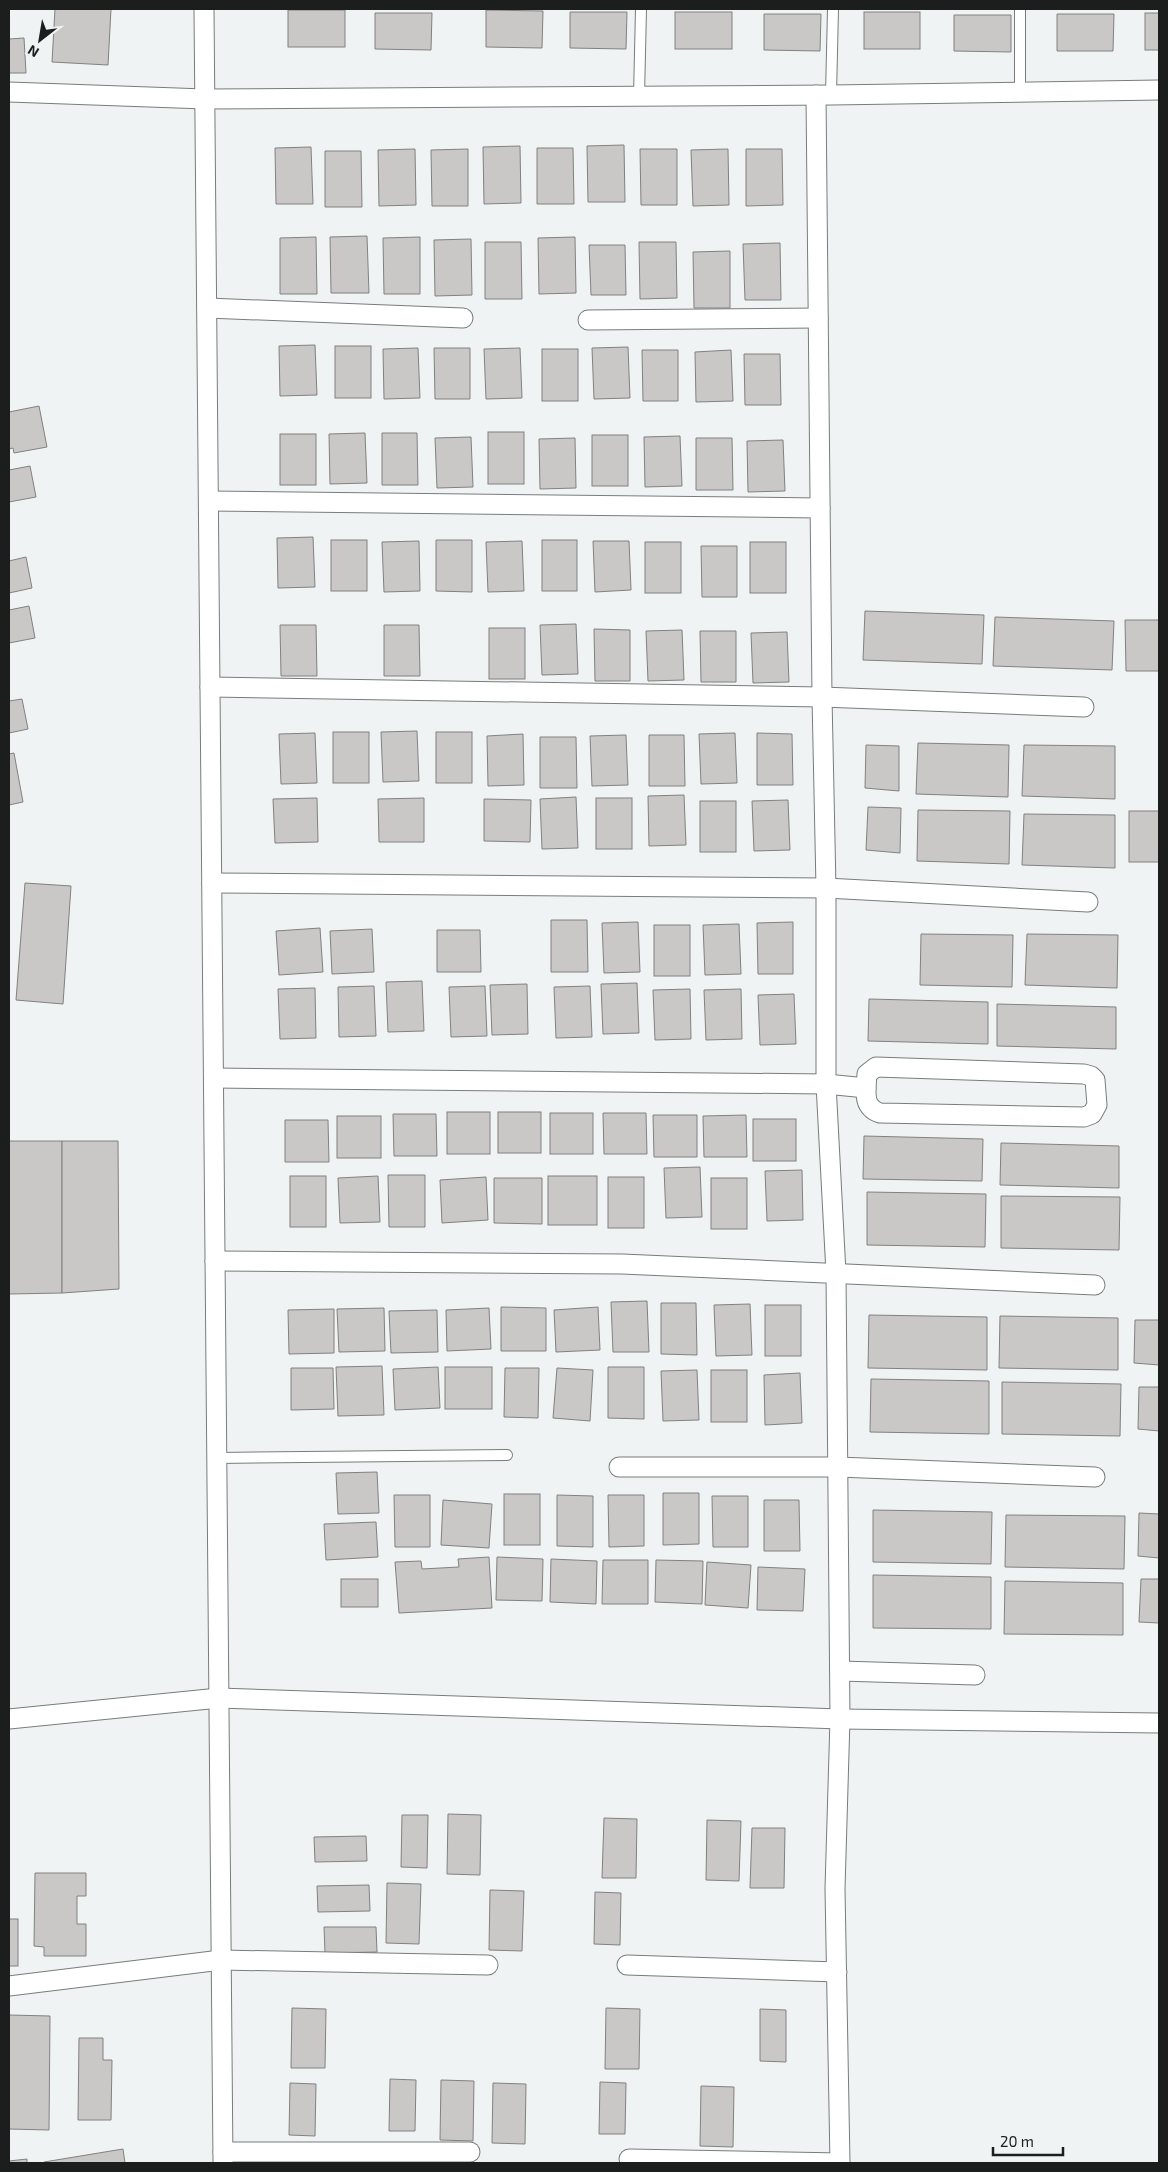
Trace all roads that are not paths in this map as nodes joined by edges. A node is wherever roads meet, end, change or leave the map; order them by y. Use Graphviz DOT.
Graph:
graph roads {
  1 [pos="204,9"];
  2 [pos="640,9"];
  3 [pos="833,9"];
  4 [pos="1020,9"];
  5 [pos="1159,90"];
  6 [pos="9,92"];
  7 [pos="1020,92"];
  8 [pos="823,95"];
  9 [pos="639,96"];
  10 [pos="205,99"];
  11 [pos="207,308"];
  12 [pos="462,318"];
  13 [pos="818,318"];
  14 [pos="588,320"];
  15 [pos="209,501"];
  16 [pos="820,508"];
  17 [pos="210,687"];
  18 [pos="822,696"];
  19 [pos="1084,707"];
  20 [pos="212,883"];
  21 [pos="826,888"];
  22 [pos="1088,902"];
  23 [pos="214,1078"];
  24 [pos="826,1084"];
  25 [pos="866,1088"];
  26 [pos="215,1261"];
  27 [pos="836,1273"];
  28 [pos="1095,1285"];
  29 [pos="507,1455"];
  30 [pos="217,1458"];
  31 [pos="619,1467"];
  32 [pos="838,1467"];
  33 [pos="1095,1477"];
  34 [pos="840,1671"];
  35 [pos="975,1675"];
  36 [pos="219,1698"];
  37 [pos="9,1719"];
  38 [pos="840,1719"];
  39 [pos="1159,1723"];
  40 [pos="221,1960"];
  41 [pos="488,1965"];
  42 [pos="627,1965"];
  43 [pos="837,1972"];
  44 [pos="9,1986"];
  45 [pos="470,2152"];
  46 [pos="223,2158"];
  47 [pos="629,2159"];
  48 [pos="840,2163"];
  1 -- 10 [label="street"];
  2 -- 9 [label="lane"];
  3 -- 8 [label="lane"];
  4 -- 7 [label="lane"];
  5 -- 7 [label="street"];
  6 -- 10 [label="street"];
  7 -- 8 [label="street"];
  8 -- 9 [label="street"];
  8 -- 13 [label="street"];
  9 -- 10 [label="street"];
  10 -- 11 [label="street"];
  11 -- 12 [label="street"];
  11 -- 15 [label="street"];
  13 -- 14 [label="street"];
  13 -- 16 [label="street"];
  15 -- 16 [label="street"];
  15 -- 17 [label="street"];
  16 -- 18 [label="street"];
  17 -- 18 [label="street"];
  17 -- 20 [label="street"];
  18 -- 19 [label="street"];
  18 -- 21 [label="street"];
  20 -- 21 [label="street"];
  20 -- 23 [label="street"];
  21 -- 22 [label="street"];
  21 -- 24 [label="street"];
  23 -- 24 [label="street"];
  23 -- 26 [label="street"];
  24 -- 25 [label="street"];
  24 -- 27 [label="street"];
  25 -- 25 [label="street"];
  26 -- 27 [label="street"];
  26 -- 30 [label="street"];
  27 -- 28 [label="street"];
  27 -- 32 [label="street"];
  29 -- 30 [label="lane"];
  30 -- 36 [label="street"];
  31 -- 32 [label="street"];
  32 -- 33 [label="street"];
  32 -- 34 [label="street"];
  34 -- 35 [label="street"];
  34 -- 38 [label="street"];
  36 -- 37 [label="street"];
  36 -- 38 [label="street"];
  36 -- 40 [label="street"];
  38 -- 39 [label="street"];
  38 -- 43 [label="street"];
  40 -- 41 [label="street"];
  40 -- 44 [label="street"];
  40 -- 46 [label="street"];
  42 -- 43 [label="street"];
  43 -- 48 [label="street"];
  45 -- 46 [label="street"];
  47 -- 48 [label="street"];
}
